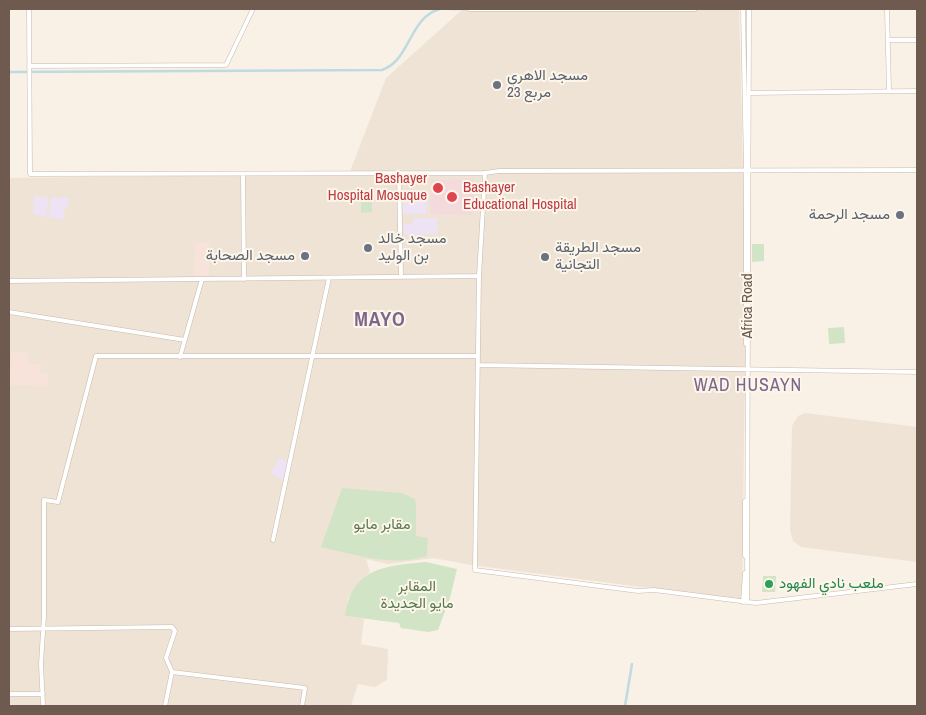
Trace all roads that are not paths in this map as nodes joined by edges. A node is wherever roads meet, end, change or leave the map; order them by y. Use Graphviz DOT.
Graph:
graph roads {
  1 [pos="29,9"];
  2 [pos="253,9"];
  3 [pos="469,9"];
  4 [pos="695,9"];
  5 [pos="743,9"];
  6 [pos="749,9"];
  7 [pos="887,9"];
  8 [pos="888,40"];
  9 [pos="917,40"];
  10 [pos="744,44"];
  11 [pos="749,44"];
  12 [pos="744,54"];
  13 [pos="749,55"];
  14 [pos="29,70"];
  15 [pos="917,90"];
  16 [pos="889,91"];
  17 [pos="749,93"];
  18 [pos="746,147"];
  19 [pos="741,170"];
  20 [pos="748,170"];
  21 [pos="917,170"];
  22 [pos="399,173"];
  23 [pos="485,173"];
  24 [pos="243,174"];
  25 [pos="479,276"];
  26 [pos="401,277"];
  27 [pos="329,278"];
  28 [pos="202,279"];
  29 [pos="244,279"];
  30 [pos="9,281"];
  31 [pos="9,312"];
  32 [pos="185,340"];
  33 [pos="312,356"];
  34 [pos="478,356"];
  35 [pos="180,357"];
  36 [pos="478,365"];
  37 [pos="747,370"];
  38 [pos="917,372"];
  39 [pos="273,540"];
  40 [pos="917,584"];
  41 [pos="745,602"];
  42 [pos="42,628"];
  43 [pos="9,629"];
  44 [pos="172,672"];
  45 [pos="9,694"];
  46 [pos="42,694"];
  47 [pos="43,706"];
  48 [pos="165,706"];
  49 [pos="302,706"];
  1 -- 14 [label="street"];
  2 -- 14 [label="street"];
  3 -- 4 [label="street"];
  5 -- 10 [label="street, Africa Road"];
  6 -- 11 [label="street, Africa Road"];
  7 -- 8 [label="street"];
  8 -- 9 [label="street"];
  8 -- 16 [label="street"];
  10 -- 11 [label="street"];
  10 -- 12 [label="street, Africa Road"];
  11 -- 13 [label="street, Africa Road"];
  12 -- 13 [label="street"];
  12 -- 18 [label="street, Africa Road"];
  13 -- 17 [label="street, Africa Road"];
  14 -- 24 [label="street"];
  15 -- 16 [label="street"];
  16 -- 17 [label="street"];
  17 -- 20 [label="street, Africa Road"];
  18 -- 19 [label="street"];
  18 -- 20 [label="street, Africa Road"];
  19 -- 20 [label="street"];
  19 -- 23 [label="street"];
  20 -- 21 [label="street"];
  20 -- 37 [label="street, Africa Road"];
  22 -- 23 [label="street"];
  22 -- 24 [label="street"];
  22 -- 26 [label="street"];
  23 -- 25 [label="street"];
  24 -- 29 [label="street"];
  25 -- 26 [label="street"];
  25 -- 34 [label="street"];
  26 -- 27 [label="street"];
  27 -- 29 [label="street"];
  27 -- 33 [label="street"];
  28 -- 29 [label="street"];
  28 -- 30 [label="street"];
  28 -- 32 [label="street"];
  31 -- 32 [label="street"];
  32 -- 35 [label="street"];
  33 -- 34 [label="street"];
  33 -- 35 [label="street"];
  33 -- 39 [label="street"];
  34 -- 36 [label="street"];
  35 -- 42 [label="street"];
  36 -- 37 [label="street"];
  36 -- 41 [label="street"];
  37 -- 38 [label="street"];
  37 -- 41 [label="street, Africa Road"];
  40 -- 41 [label="street"];
  42 -- 43 [label="street"];
  42 -- 44 [label="street"];
  42 -- 46 [label="street"];
  44 -- 48 [label="street"];
  44 -- 49 [label="street"];
  45 -- 46 [label="street"];
  46 -- 47 [label="street"];
}
